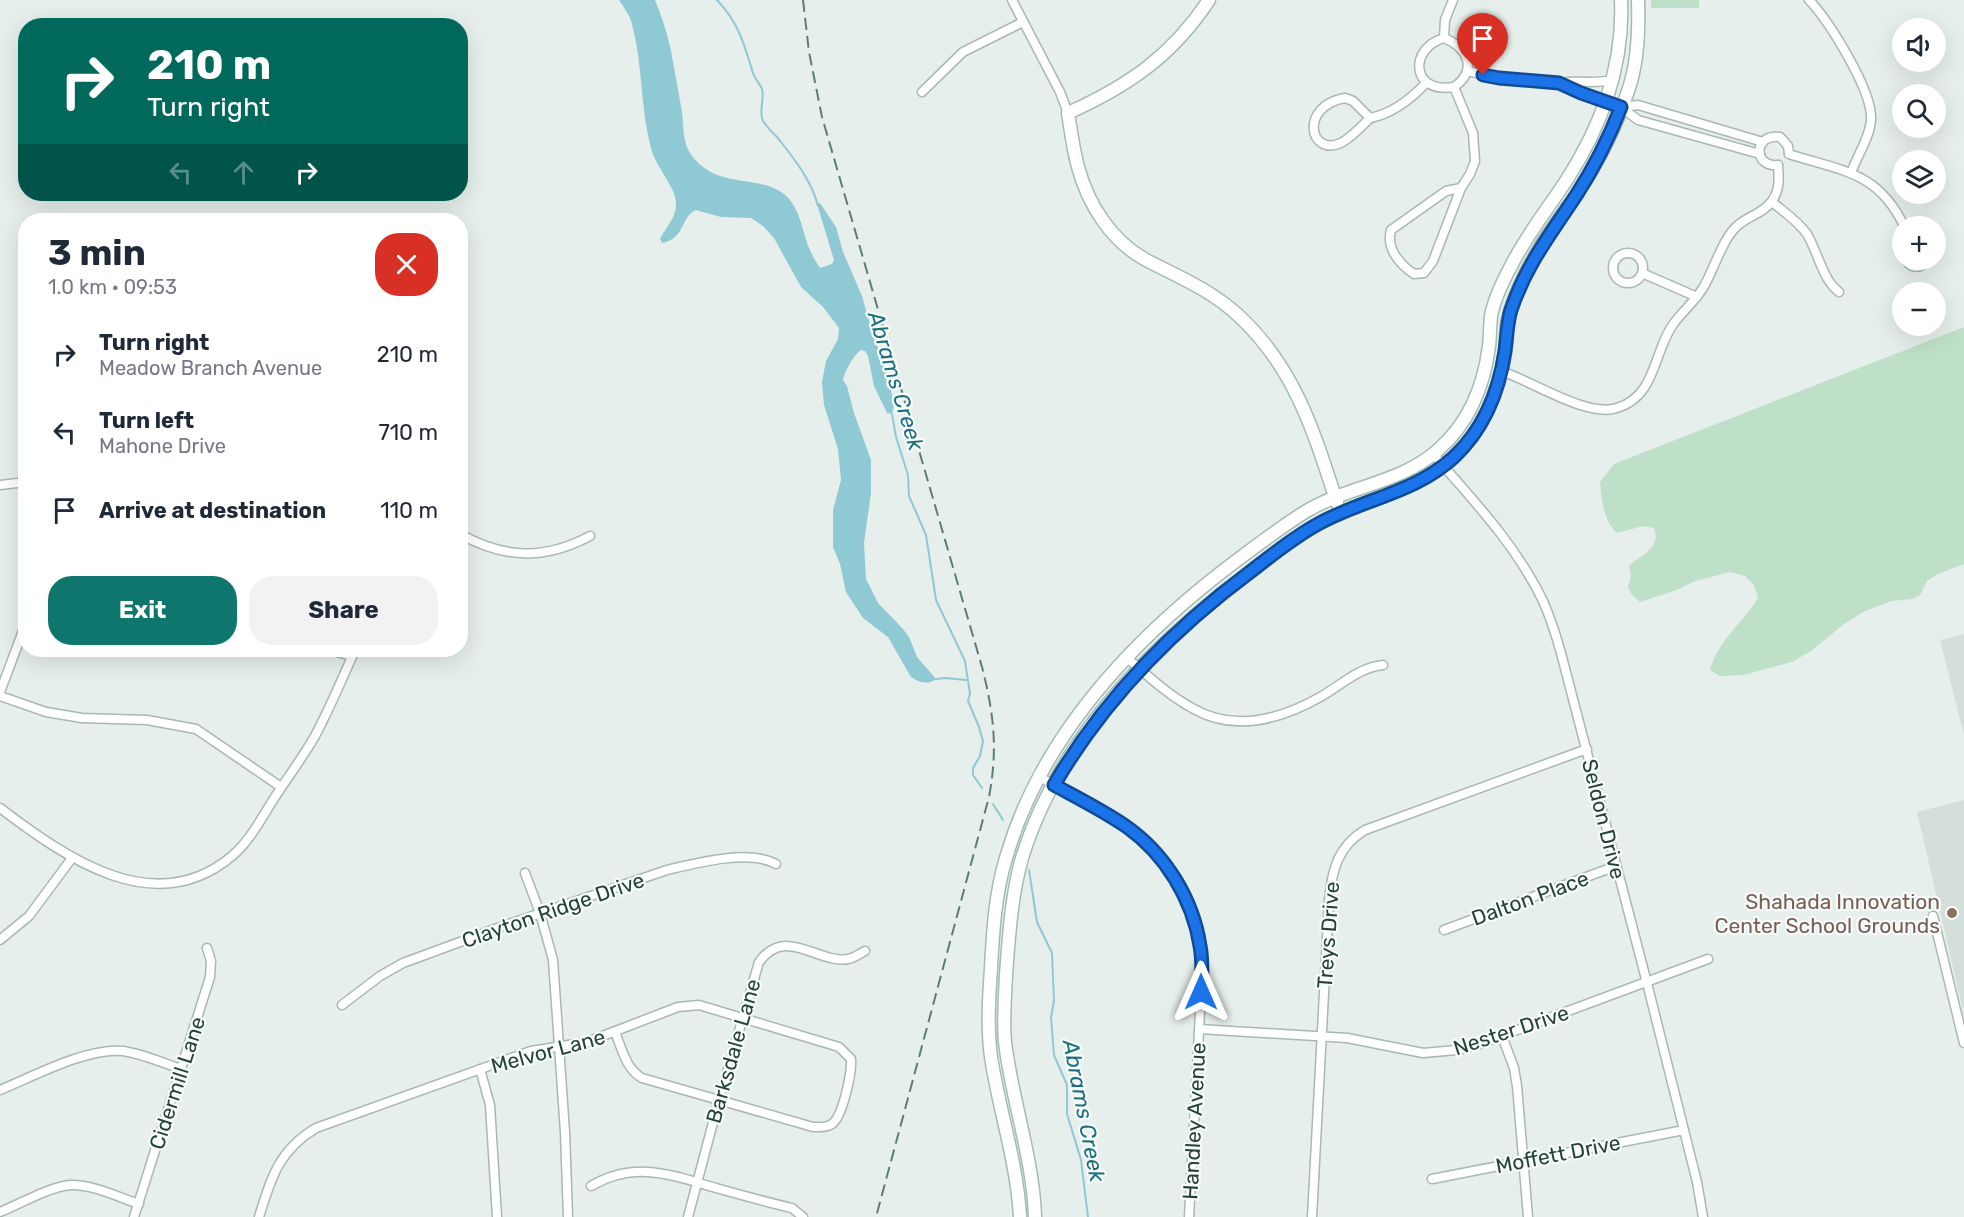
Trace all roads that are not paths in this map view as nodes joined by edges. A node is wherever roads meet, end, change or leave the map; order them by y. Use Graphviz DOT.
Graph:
graph roads {
  1 [pos="1012,0"];
  2 [pos="1209,0"];
  3 [pos="1453,0"];
  4 [pos="1621,0"];
  5 [pos="1638,0"];
  6 [pos="1809,0"];
  7 [pos="1023,22"];
  8 [pos="1444,38"];
  9 [pos="1467,71"];
  10 [pos="1613,80"];
  11 [pos="1426,83"];
  12 [pos="1559,83"];
  13 [pos="1454,87"];
  14 [pos="922,92"];
  15 [pos="1605,102"];
  16 [pos="1621,107"];
  17 [pos="1068,113"];
  18 [pos="1370,118"];
  19 [pos="1762,142"];
  20 [pos="1760,154"];
  21 [pos="1789,154"];
  22 [pos="1778,165"];
  23 [pos="1851,173"];
  24 [pos="1461,188"];
  25 [pos="1772,202"];
  26 [pos="1899,216"];
  27 [pos="1642,273"];
  28 [pos="1839,292"];
  29 [pos="1697,297"];
  30 [pos="1501,371"];
  31 [pos="1434,454"];
  32 [pos="1444,466"];
  33 [pos="18,483"];
  34 [pos="0,485"];
  35 [pos="1335,497"];
  36 [pos="1340,513"];
  37 [pos="590,536"];
  38 [pos="468,538"];
  39 [pos="18,645"];
  40 [pos="352,657"];
  41 [pos="1126,657"];
  42 [pos="1383,665"];
  43 [pos="1140,668"];
  44 [pos="0,694"];
  45 [pos="1587,749"];
  46 [pos="1039,777"];
  47 [pos="1054,785"];
  48 [pos="281,787"];
  49 [pos="0,808"];
  50 [pos="72,858"];
  51 [pos="776,864"];
  52 [pos="1616,866"];
  53 [pos="525,873"];
  54 [pos="540,914"];
  55 [pos="1934,916"];
  56 [pos="1444,930"];
  57 [pos="0,940"];
  58 [pos="207,948"];
  59 [pos="865,951"];
  60 [pos="1708,959"];
  61 [pos="1647,983"];
  62 [pos="342,1005"];
  63 [pos="742,1019"];
  64 [pos="1199,1029"];
  65 [pos="615,1032"];
  66 [pos="1322,1036"];
  67 [pos="1502,1036"];
  68 [pos="1964,1043"];
  69 [pos="560,1045"];
  70 [pos="181,1069"];
  71 [pos="480,1069"];
  72 [pos="0,1090"];
  73 [pos="719,1100"];
  74 [pos="1684,1130"];
  75 [pos="1524,1161"];
  76 [pos="1432,1179"];
  77 [pos="698,1183"];
  78 [pos="591,1186"];
  79 [pos="139,1204"];
  80 [pos="0,1212"];
  81 [pos="134,1217"];
  82 [pos="259,1217"];
  83 [pos="497,1217"];
  84 [pos="568,1217"];
  85 [pos="688,1217"];
  86 [pos="803,1217"];
  87 [pos="1020,1217"];
  88 [pos="1035,1217"];
  89 [pos="1189,1217"];
  90 [pos="1312,1217"];
  91 [pos="1528,1217"];
  92 [pos="1703,1217"];
  1 -- 7 [label="street"];
  2 -- 17 [label="main road"];
  3 -- 8 [label="street"];
  4 -- 10 [label="main road"];
  5 -- 16 [label="main road"];
  6 -- 23 [label="street"];
  7 -- 14 [label="street"];
  7 -- 17 [label="street"];
  8 -- 9 [label="street"];
  8 -- 11 [label="street"];
  9 -- 12 [label="street"];
  9 -- 13 [label="street"];
  10 -- 12 [label="street"];
  10 -- 15 [label="main road"];
  11 -- 13 [label="street"];
  11 -- 18 [label="street"];
  12 -- 15 [label="street"];
  13 -- 24 [label="street"];
  15 -- 16 [label="street"];
  15 -- 31 [label="main road"];
  16 -- 19 [label="street"];
  16 -- 20 [label="street"];
  16 -- 30 [label="main road"];
  17 -- 35 [label="main road"];
  18 -- 18 [label="street"];
  19 -- 20 [label="street"];
  19 -- 21 [label="street"];
  20 -- 22 [label="street"];
  21 -- 22 [label="street"];
  21 -- 23 [label="street"];
  22 -- 25 [label="street"];
  23 -- 26 [label="street"];
  24 -- 24 [label="street"];
  25 -- 28 [label="street"];
  25 -- 29 [label="street"];
  27 -- 29 [label="street"];
  29 -- 30 [label="street"];
  30 -- 32 [label="main road"];
  31 -- 32 [label="street, Seldon Drive"];
  31 -- 35 [label="main road"];
  32 -- 36 [label="main road"];
  32 -- 45 [label="street, Seldon Drive"];
  33 -- 34 [label="street"];
  35 -- 36 [label="main road"];
  35 -- 41 [label="main road"];
  36 -- 43 [label="main road"];
  37 -- 38 [label="street"];
  39 -- 44 [label="street"];
  40 -- 48 [label="street"];
  41 -- 43 [label="street"];
  41 -- 46 [label="main road"];
  42 -- 43 [label="street"];
  43 -- 47 [label="main road"];
  44 -- 48 [label="street"];
  45 -- 52 [label="street, Seldon Drive"];
  45 -- 66 [label="street, Treys Drive"];
  46 -- 47 [label="street, Handley Avenue"];
  46 -- 87 [label="main road"];
  47 -- 64 [label="street, Handley Avenue"];
  47 -- 88 [label="main road"];
  48 -- 50 [label="street"];
  49 -- 50 [label="street"];
  50 -- 57 [label="street"];
  51 -- 54 [label="street, Clayton Ridge Drive"];
  52 -- 56 [label="street, Dalton Place"];
  52 -- 61 [label="street, Seldon Drive"];
  53 -- 54 [label="street"];
  54 -- 62 [label="street, Clayton Ridge Drive"];
  54 -- 69 [label="street"];
  55 -- 68 [label="street"];
  58 -- 70 [label="street, Cidermill Lane"];
  59 -- 63 [label="street, Barksdale Lane"];
  60 -- 61 [label="street, Nester Drive"];
  61 -- 67 [label="street, Nester Drive"];
  61 -- 74 [label="street, Seldon Drive"];
  63 -- 65 [label="street, Melvor Lane"];
  63 -- 73 [label="street, Barksdale Lane"];
  63 -- 73 [label="street, Melvor Lane"];
  64 -- 66 [label="street, Nester Drive"];
  64 -- 89 [label="street, Handley Avenue"];
  65 -- 69 [label="street, Melvor Lane"];
  65 -- 73 [label="street, Melvor Lane"];
  66 -- 67 [label="street, Nester Drive"];
  66 -- 90 [label="street, Treys Drive"];
  67 -- 75 [label="street"];
  69 -- 71 [label="street, Melvor Lane"];
  69 -- 84 [label="street"];
  70 -- 72 [label="street"];
  70 -- 79 [label="street, Cidermill Lane"];
  71 -- 82 [label="street, Melvor Lane"];
  71 -- 83 [label="street"];
  73 -- 77 [label="street, Barksdale Lane"];
  74 -- 75 [label="street, Moffett Drive"];
  74 -- 92 [label="street, Seldon Drive"];
  75 -- 76 [label="street, Moffett Drive"];
  75 -- 91 [label="street"];
  77 -- 78 [label="street"];
  77 -- 85 [label="street, Barksdale Lane"];
  77 -- 86 [label="street"];
  79 -- 80 [label="street"];
  79 -- 81 [label="street, Cidermill Lane"];
}
